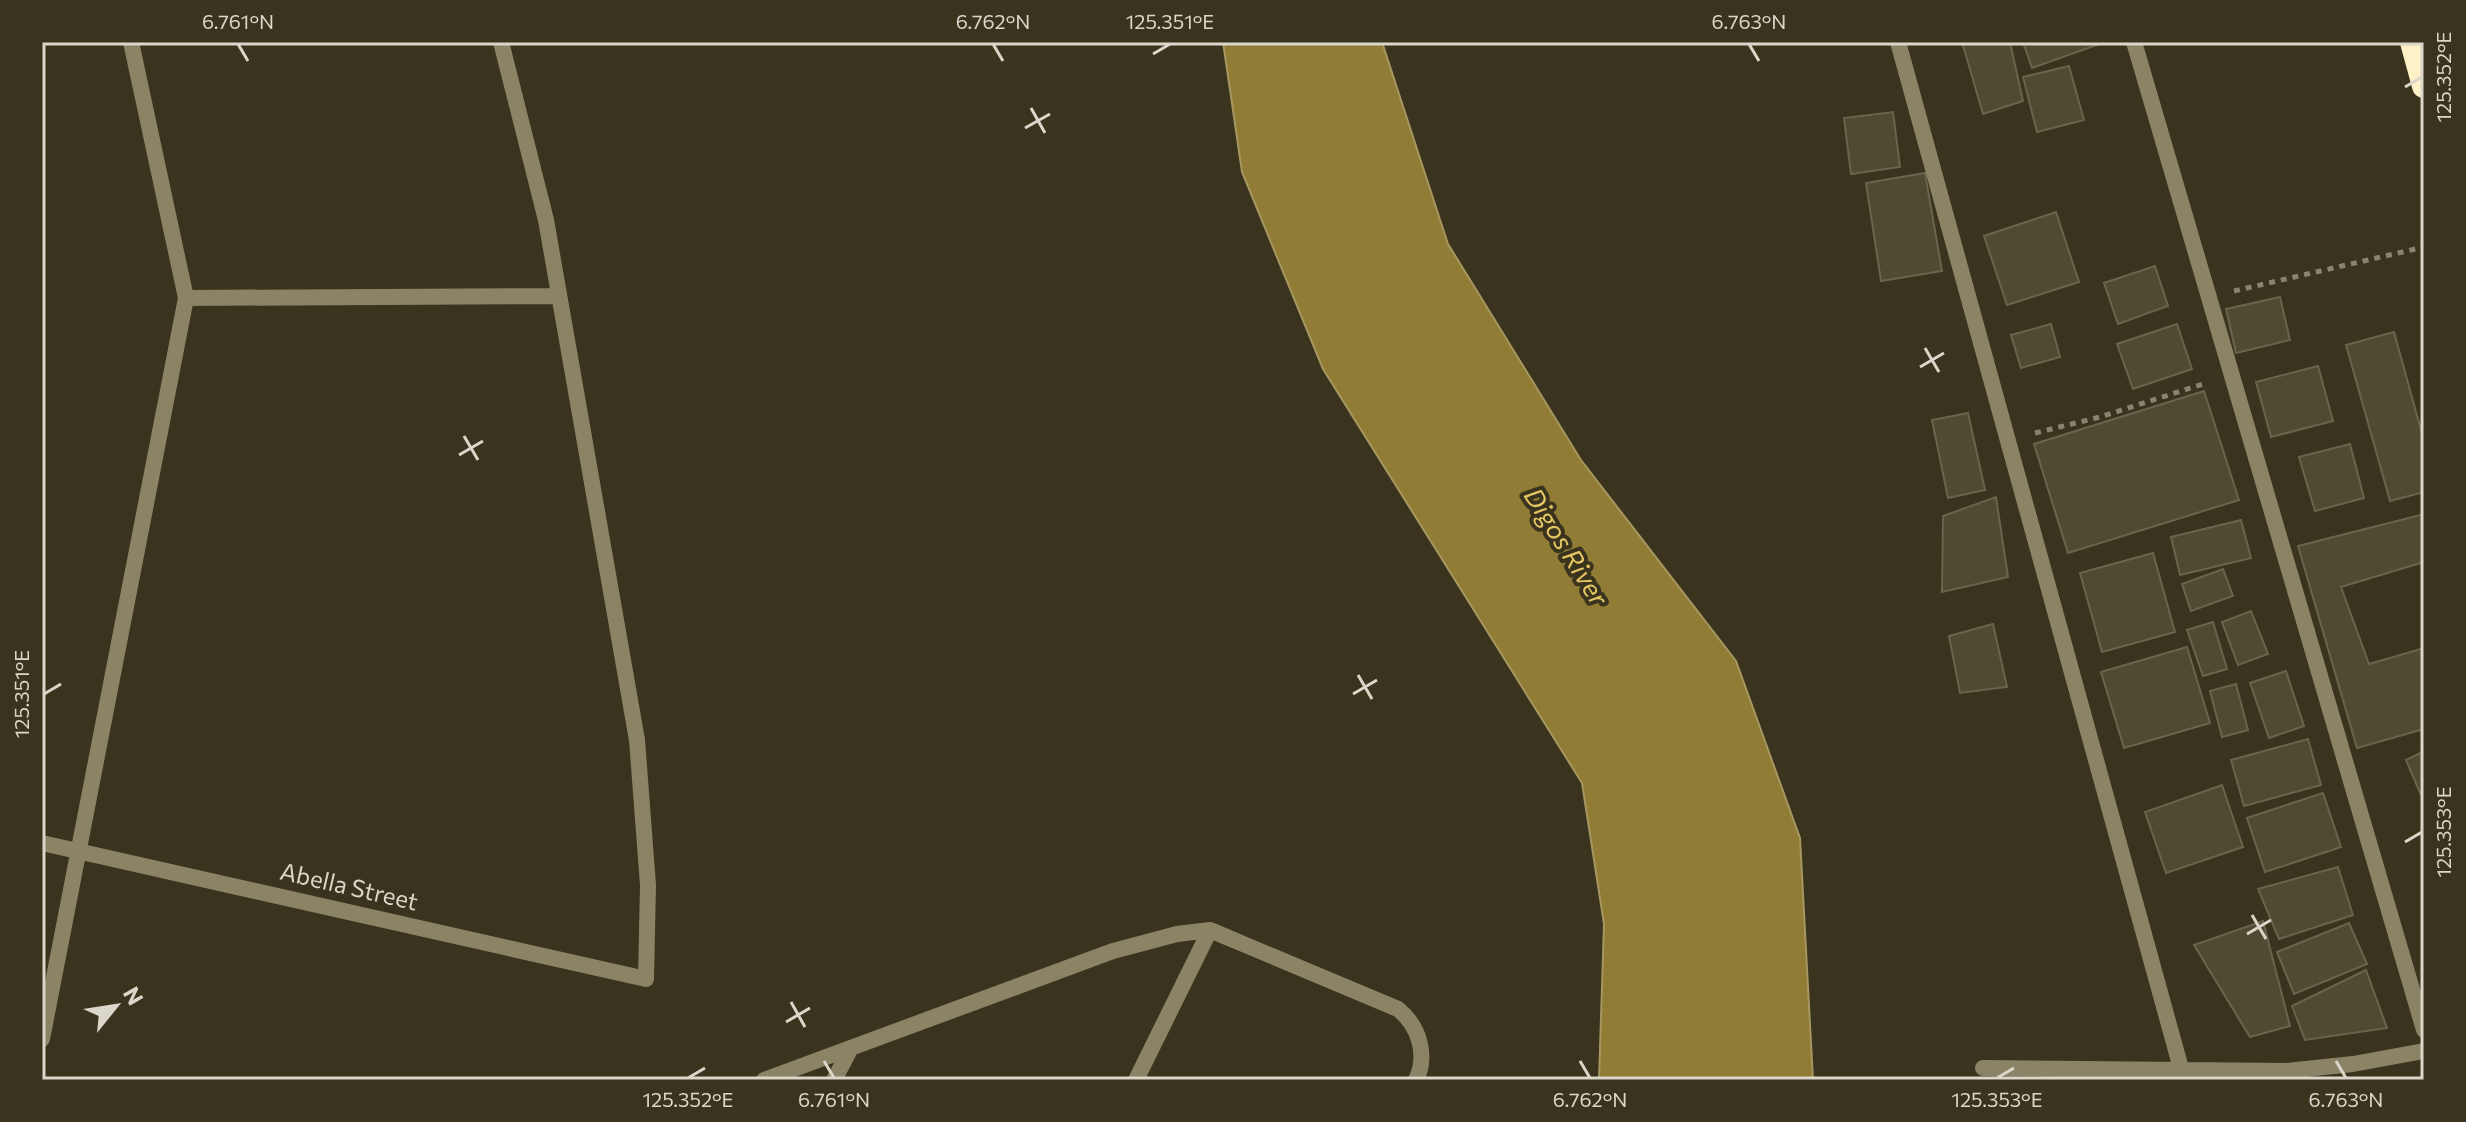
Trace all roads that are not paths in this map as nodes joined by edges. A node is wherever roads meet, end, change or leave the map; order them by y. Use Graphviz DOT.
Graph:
graph roads {
  1 [pos="131,42"];
  2 [pos="501,42"];
  3 [pos="1898,42"];
  4 [pos="2134,42"];
  5 [pos="2412,42"];
  6 [pos="2424,86"];
  7 [pos="558,296"];
  8 [pos="186,298"];
  9 [pos="42,843"];
  10 [pos="78,850"];
  11 [pos="1210,930"];
  12 [pos="2424,1030"];
  13 [pos="42,1039"];
  14 [pos="851,1048"];
  15 [pos="2424,1051"];
  16 [pos="1983,1068"];
  17 [pos="1418,1072"];
  18 [pos="2182,1072"];
  19 [pos="764,1080"];
  20 [pos="834,1080"];
  21 [pos="1136,1080"];
  1 -- 8 [label="street"];
  2 -- 7 [label="street"];
  3 -- 18 [label="street"];
  4 -- 12 [label="street"];
  5 -- 6 [label="highway"];
  7 -- 8 [label="street"];
  7 -- 10 [label="street, Abella Street"];
  8 -- 10 [label="street"];
  9 -- 10 [label="street, Abella Street"];
  10 -- 13 [label="street"];
  11 -- 14 [label="street"];
  11 -- 17 [label="street"];
  11 -- 21 [label="street"];
  14 -- 19 [label="street"];
  14 -- 20 [label="street"];
  15 -- 18 [label="street"];
  16 -- 18 [label="street"];
}
